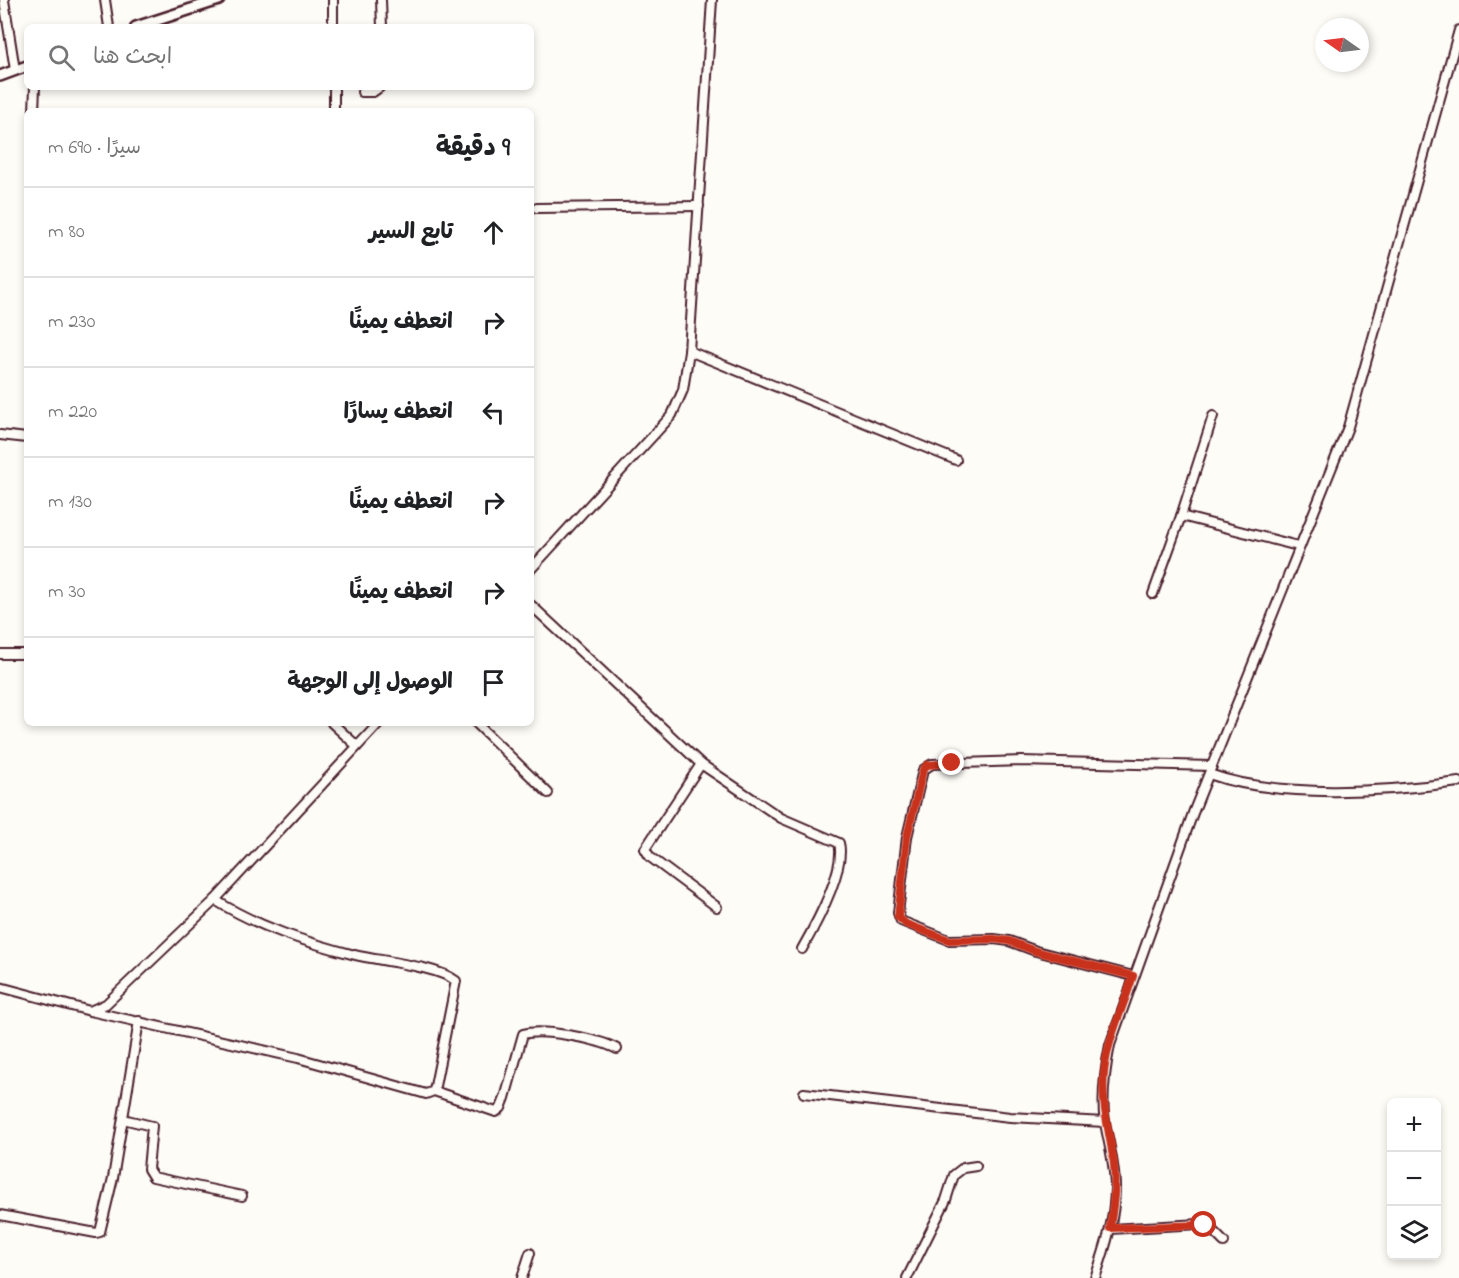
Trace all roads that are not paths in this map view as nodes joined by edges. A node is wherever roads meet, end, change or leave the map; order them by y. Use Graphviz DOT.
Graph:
graph roads {
  1 [pos="4,0"];
  2 [pos="105,0"];
  3 [pos="219,0"];
  4 [pos="333,0"];
  5 [pos="381,0"];
  6 [pos="712,0"];
  7 [pos="109,24"];
  8 [pos="145,24"];
  9 [pos="333,24"];
  10 [pos="382,24"];
  11 [pos="1459,30"];
  12 [pos="24,67"];
  13 [pos="15,70"];
  14 [pos="0,76"];
  15 [pos="35,90"];
  16 [pos="334,90"];
  17 [pos="376,90"];
  18 [pos="362,92"];
  19 [pos="34,108"];
  20 [pos="334,108"];
  21 [pos="699,206"];
  22 [pos="537,208"];
  23 [pos="689,351"];
  24 [pos="1213,416"];
  25 [pos="0,435"];
  26 [pos="24,438"];
  27 [pos="956,460"];
  28 [pos="1180,516"];
  29 [pos="1298,546"];
  30 [pos="534,566"];
  31 [pos="1153,594"];
  32 [pos="534,608"];
  33 [pos="0,654"];
  34 [pos="24,654"];
  35 [pos="335,726"];
  36 [pos="376,726"];
  37 [pos="479,726"];
  38 [pos="357,746"];
  39 [pos="701,764"];
  40 [pos="1210,770"];
  41 [pos="1459,782"];
  42 [pos="549,793"];
  43 [pos="215,900"];
  44 [pos="717,908"];
  45 [pos="802,949"];
  46 [pos="1133,976"];
  47 [pos="0,987"];
  48 [pos="90,1011"];
  49 [pos="140,1021"];
  50 [pos="617,1049"];
  51 [pos="434,1091"];
  52 [pos="804,1094"];
  53 [pos="123,1119"];
  54 [pos="1105,1122"];
  55 [pos="976,1166"];
  56 [pos="242,1196"];
  57 [pos="0,1215"];
  58 [pos="1110,1228"];
  59 [pos="1224,1242"];
  60 [pos="530,1253"];
  61 [pos="522,1278"];
  62 [pos="907,1278"];
  63 [pos="1095,1278"];
  1 -- 13 [label="street"];
  2 -- 7 [label="street"];
  3 -- 8 [label="street"];
  4 -- 9 [label="street"];
  5 -- 10 [label="street"];
  6 -- 21 [label="street"];
  11 -- 29 [label="street"];
  12 -- 13 [label="street"];
  13 -- 14 [label="street"];
  15 -- 19 [label="street"];
  16 -- 20 [label="street"];
  17 -- 18 [label="street"];
  21 -- 22 [label="street"];
  21 -- 23 [label="street"];
  23 -- 27 [label="street"];
  23 -- 30 [label="street"];
  24 -- 28 [label="street"];
  25 -- 26 [label="street"];
  28 -- 29 [label="street"];
  28 -- 31 [label="street"];
  29 -- 40 [label="street"];
  32 -- 39 [label="street"];
  33 -- 34 [label="street"];
  35 -- 38 [label="street"];
  36 -- 38 [label="street"];
  37 -- 42 [label="street"];
  38 -- 43 [label="street"];
  39 -- 44 [label="street"];
  39 -- 45 [label="street"];
  40 -- 41 [label="street"];
  40 -- 46 [label="street"];
  40 -- 46 [label="street"];
  43 -- 48 [label="street"];
  43 -- 51 [label="street"];
  46 -- 54 [label="street"];
  47 -- 48 [label="street"];
  48 -- 49 [label="street"];
  49 -- 51 [label="street"];
  49 -- 53 [label="street"];
  50 -- 51 [label="street"];
  52 -- 54 [label="street"];
  53 -- 56 [label="street"];
  53 -- 57 [label="street"];
  54 -- 58 [label="street"];
  55 -- 62 [label="street"];
  58 -- 59 [label="street"];
  58 -- 63 [label="street"];
  60 -- 61 [label="street"];
}
